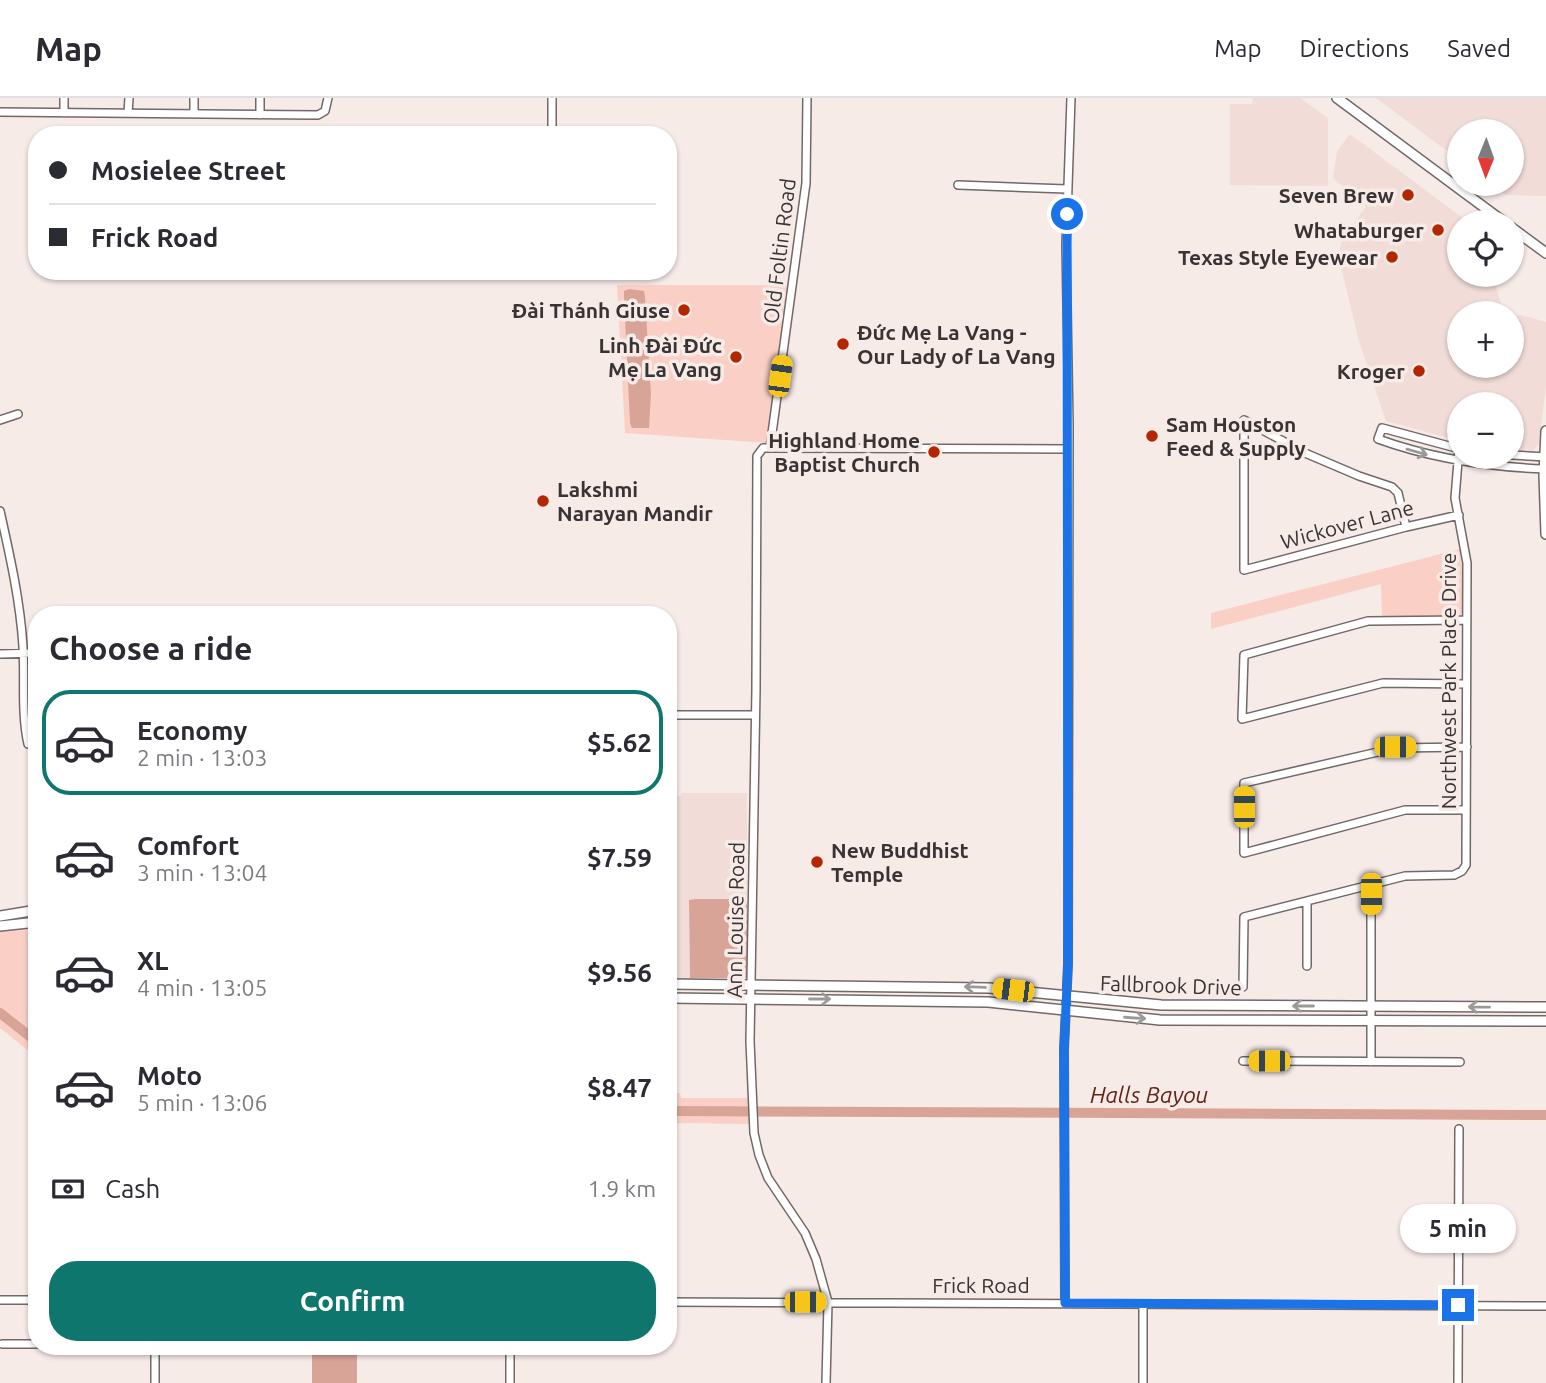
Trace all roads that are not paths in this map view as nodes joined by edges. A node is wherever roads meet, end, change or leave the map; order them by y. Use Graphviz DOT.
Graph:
graph roads {
  1 [pos="64,98"];
  2 [pos="128,98"];
  3 [pos="194,98"];
  4 [pos="260,98"];
  5 [pos="328,98"];
  6 [pos="552,98"];
  7 [pos="807,98"];
  8 [pos="1071,98"];
  9 [pos="1337,98"];
  10 [pos="0,112"];
  11 [pos="64,113"];
  12 [pos="128,113"];
  13 [pos="194,114"];
  14 [pos="260,115"];
  15 [pos="552,126"];
  16 [pos="958,185"];
  17 [pos="1067,189"];
  18 [pos="1488,210"];
  19 [pos="1524,237"];
  20 [pos="1546,253"];
  21 [pos="18,414"];
  22 [pos="0,420"];
  23 [pos="1546,431"];
  24 [pos="1447,446"];
  25 [pos="770,448"];
  26 [pos="1068,449"];
  27 [pos="1524,456"];
  28 [pos="1545,457"];
  29 [pos="1447,460"];
  30 [pos="1524,468"];
  31 [pos="1456,469"];
  32 [pos="1545,469"];
  33 [pos="0,511"];
  34 [pos="1459,515"];
  35 [pos="1406,527"];
  36 [pos="1546,534"];
  37 [pos="1466,620"];
  38 [pos="0,653"];
  39 [pos="23,653"];
  40 [pos="28,653"];
  41 [pos="1466,684"];
  42 [pos="677,715"];
  43 [pos="754,715"];
  44 [pos="28,744"];
  45 [pos="1467,747"];
  46 [pos="1466,810"];
  47 [pos="1371,885"];
  48 [pos="1307,902"];
  49 [pos="28,911"];
  50 [pos="0,916"];
  51 [pos="28,923"];
  52 [pos="0,926"];
  53 [pos="1307,966"];
  54 [pos="752,984"];
  55 [pos="677,985"];
  56 [pos="1243,987"];
  57 [pos="1067,997"];
  58 [pos="677,998"];
  59 [pos="751,999"];
  60 [pos="1372,1006"];
  61 [pos="1545,1007"];
  62 [pos="1067,1012"];
  63 [pos="1372,1020"];
  64 [pos="1545,1021"];
  65 [pos="1244,1061"];
  66 [pos="1371,1062"];
  67 [pos="1460,1062"];
  68 [pos="1459,1129"];
  69 [pos="0,1300"];
  70 [pos="28,1300"];
  71 [pos="677,1302"];
  72 [pos="828,1302"];
  73 [pos="1065,1303"];
  74 [pos="1143,1304"];
  75 [pos="1458,1305"];
  76 [pos="1546,1306"];
  77 [pos="2,1344"];
  78 [pos="28,1344"];
  79 [pos="155,1355"];
  80 [pos="510,1355"];
  81 [pos="155,1383"];
  82 [pos="510,1383"];
  83 [pos="826,1383"];
  84 [pos="1143,1383"];
  85 [pos="1458,1383"];
  1 -- 11 [label="street"];
  2 -- 12 [label="street"];
  3 -- 13 [label="street"];
  4 -- 14 [label="street"];
  5 -- 14 [label="street"];
  6 -- 15 [label="street"];
  7 -- 25 [label="street, Old Foltin Road"];
  8 -- 17 [label="street"];
  9 -- 18 [label="main road"];
  10 -- 11 [label="street"];
  11 -- 12 [label="street"];
  12 -- 13 [label="street"];
  13 -- 14 [label="street"];
  16 -- 17 [label="street"];
  17 -- 26 [label="street"];
  19 -- 20 [label="main road"];
  21 -- 22 [label="street"];
  23 -- 28 [label="main road"];
  24 -- 29 [label="street, one-way"];
  25 -- 26 [label="street"];
  25 -- 43 [label="street, Ann Louise Road"];
  26 -- 57 [label="street"];
  27 -- 28 [label="street"];
  28 -- 32 [label="main road"];
  30 -- 32 [label="street"];
  31 -- 34 [label="street, Northwest Park Place Drive"];
  32 -- 36 [label="main road"];
  33 -- 39 [label="street"];
  34 -- 35 [label="street, Wickover Lane"];
  34 -- 37 [label="street, Northwest Park Place Drive"];
  35 -- 35 [label="street, Wickover Lane"];
  37 -- 41 [label="street, Northwest Park Place Drive"];
  37 -- 41 [label="street"];
  38 -- 39 [label="street"];
  39 -- 40 [label="street"];
  39 -- 44 [label="street"];
  41 -- 45 [label="street, Northwest Park Place Drive"];
  42 -- 43 [label="street"];
  43 -- 54 [label="street, Ann Louise Road"];
  45 -- 46 [label="street, Northwest Park Place Drive"];
  45 -- 46 [label="street"];
  46 -- 47 [label="street, Northwest Park Place Drive"];
  47 -- 48 [label="street"];
  47 -- 60 [label="street"];
  48 -- 53 [label="street"];
  48 -- 56 [label="street"];
  49 -- 50 [label="main road"];
  51 -- 52 [label="main road"];
  54 -- 55 [label="main road, Fallbrook Drive"];
  57 -- 54 [label="main road, Fallbrook Drive, one-way"];
  54 -- 59 [label="street, Ann Louise Road"];
  60 -- 57 [label="main road, Fallbrook Drive, one-way"];
  57 -- 62 [label="street"];
  58 -- 59 [label="main road, Fallbrook Drive"];
  59 -- 62 [label="main road, Fallbrook Drive, one-way"];
  59 -- 72 [label="street, Ann Louise Road"];
  61 -- 60 [label="main road, Fallbrook Drive, one-way"];
  60 -- 63 [label="street"];
  61 -- 64 [label="main road"];
  62 -- 63 [label="main road, Fallbrook Drive, one-way"];
  62 -- 73 [label="street"];
  63 -- 64 [label="main road, Fallbrook Drive"];
  63 -- 66 [label="street"];
  65 -- 66 [label="street"];
  66 -- 67 [label="street"];
  68 -- 75 [label="street"];
  69 -- 70 [label="street"];
  71 -- 72 [label="street, Frick Road"];
  72 -- 73 [label="street, Frick Road"];
  72 -- 83 [label="street, Ann Louise Road"];
  73 -- 74 [label="street, Frick Road"];
  74 -- 75 [label="street, Frick Road"];
  74 -- 84 [label="street"];
  75 -- 76 [label="street, Frick Road"];
  75 -- 85 [label="street"];
  77 -- 78 [label="street"];
  79 -- 81 [label="street"];
  80 -- 82 [label="street"];
}
